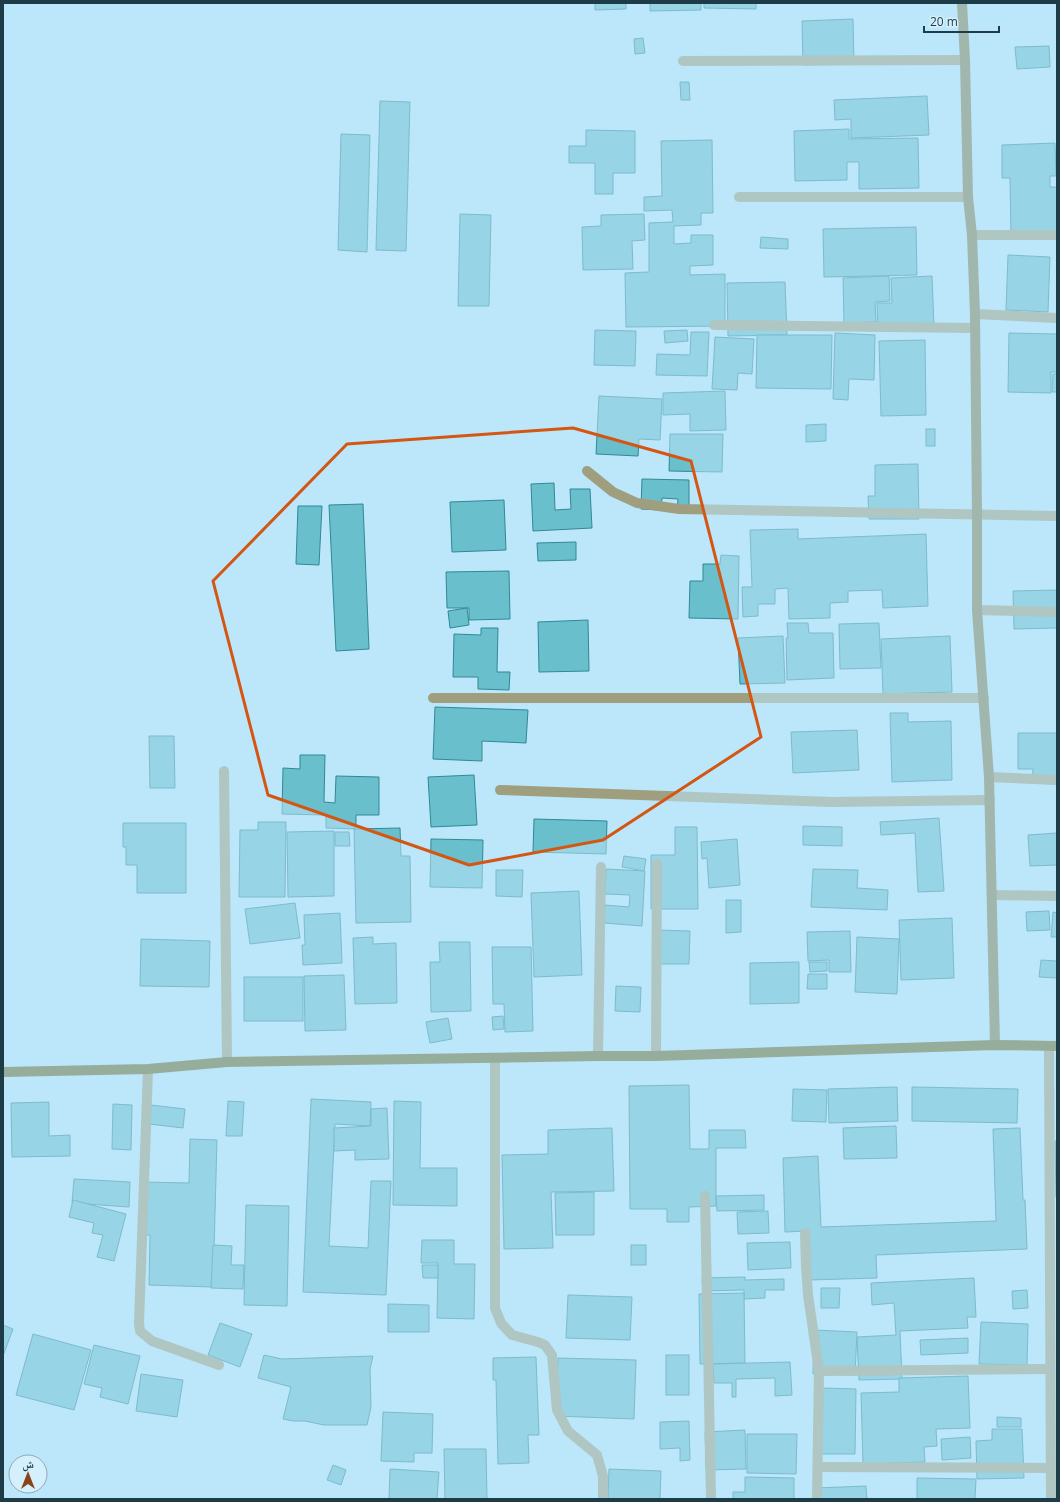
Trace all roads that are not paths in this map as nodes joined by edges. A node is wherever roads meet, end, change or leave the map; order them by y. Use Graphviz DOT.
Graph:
graph roads {
  1 [pos="962,3"];
  2 [pos="965,60"];
  3 [pos="683,61"];
  4 [pos="739,197"];
  5 [pos="968,197"];
  6 [pos="972,235"];
  7 [pos="1057,235"];
  8 [pos="975,314"];
  9 [pos="1057,318"];
  10 [pos="714,325"];
  11 [pos="975,328"];
  12 [pos="587,471"];
  13 [pos="977,514"];
  14 [pos="1057,516"];
  15 [pos="977,610"];
  16 [pos="1057,612"];
  17 [pos="433,698"];
  18 [pos="984,698"];
  19 [pos="224,771"];
  20 [pos="989,777"];
  21 [pos="1057,780"];
  22 [pos="500,790"];
  23 [pos="990,800"];
  24 [pos="657,864"];
  25 [pos="601,867"];
  26 [pos="992,895"];
  27 [pos="1057,896"];
  28 [pos="995,1045"];
  29 [pos="1053,1046"];
  30 [pos="598,1056"];
  31 [pos="656,1056"];
  32 [pos="495,1058"];
  33 [pos="227,1062"];
  34 [pos="148,1068"];
  35 [pos="3,1072"];
  36 [pos="705,1196"];
  37 [pos="805,1233"];
  38 [pos="219,1364"];
  39 [pos="1050,1369"];
  40 [pos="819,1371"];
  41 [pos="818,1467"];
  42 [pos="1050,1468"];
  43 [pos="603,1499"];
  44 [pos="711,1499"];
  45 [pos="817,1499"];
  46 [pos="1051,1499"];
  1 -- 2 [label="main road"];
  2 -- 3 [label="street"];
  2 -- 5 [label="main road"];
  4 -- 5 [label="street"];
  5 -- 6 [label="main road"];
  6 -- 7 [label="street"];
  6 -- 8 [label="main road"];
  8 -- 9 [label="street"];
  8 -- 11 [label="main road"];
  10 -- 11 [label="street"];
  11 -- 13 [label="main road"];
  12 -- 13 [label="street"];
  13 -- 14 [label="street"];
  13 -- 15 [label="main road"];
  15 -- 16 [label="street"];
  15 -- 18 [label="main road"];
  17 -- 18 [label="street"];
  18 -- 20 [label="main road"];
  19 -- 33 [label="street"];
  20 -- 21 [label="street"];
  20 -- 23 [label="main road"];
  22 -- 23 [label="street"];
  23 -- 26 [label="main road"];
  24 -- 31 [label="street"];
  25 -- 30 [label="street"];
  26 -- 27 [label="street"];
  26 -- 28 [label="main road"];
  28 -- 29 [label="main road"];
  28 -- 31 [label="main road"];
  29 -- 39 [label="street"];
  30 -- 31 [label="main road"];
  30 -- 32 [label="main road"];
  32 -- 33 [label="main road"];
  32 -- 43 [label="street"];
  33 -- 34 [label="main road"];
  34 -- 35 [label="main road"];
  34 -- 38 [label="street"];
  36 -- 44 [label="street"];
  37 -- 40 [label="street"];
  39 -- 40 [label="street"];
  39 -- 42 [label="street"];
  40 -- 41 [label="street"];
  41 -- 42 [label="street"];
  41 -- 45 [label="street"];
  42 -- 46 [label="street"];
}
